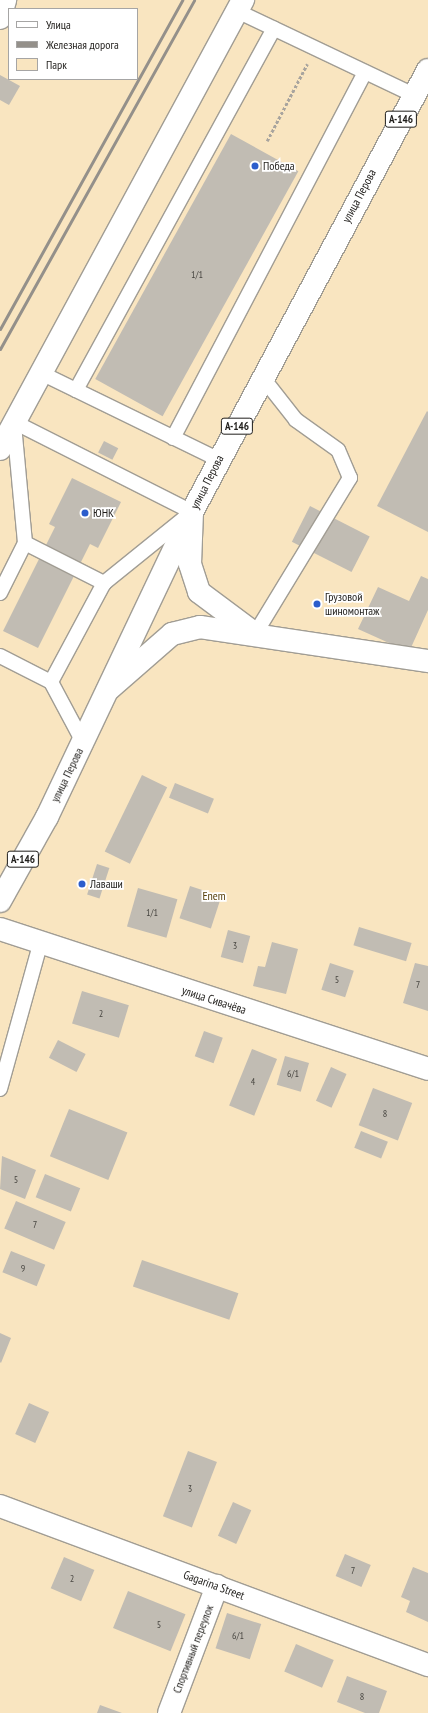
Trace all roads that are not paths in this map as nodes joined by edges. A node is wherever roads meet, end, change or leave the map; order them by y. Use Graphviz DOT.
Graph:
graph roads {
  1 [pos="4,0"];
  2 [pos="240,5"];
  3 [pos="0,18"];
  4 [pos="274,29"];
  5 [pos="428,70"];
  6 [pos="365,72"];
  7 [pos="414,95"];
  8 [pos="41,373"];
  9 [pos="263,378"];
  10 [pos="76,390"];
  11 [pos="14,422"];
  12 [pos="174,438"];
  13 [pos="0,449"];
  14 [pos="219,460"];
  15 [pos="192,512"];
  16 [pos="25,543"];
  17 [pos="104,583"];
  18 [pos="0,592"];
  19 [pos="255,634"];
  20 [pos="0,656"];
  21 [pos="428,661"];
  22 [pos="51,682"];
  23 [pos="109,689"];
  24 [pos="83,742"];
  25 [pos="0,901"];
  26 [pos="0,929"];
  27 [pos="40,945"];
  28 [pos="428,1069"];
  29 [pos="0,1089"];
  30 [pos="0,1506"];
  31 [pos="217,1586"];
  32 [pos="428,1665"];
  33 [pos="169,1713"];
  1 -- 3 [label="main road"];
  2 -- 4 [label="lane"];
  2 -- 8 [label="main road"];
  4 -- 6 [label="lane"];
  4 -- 10 [label="lane"];
  5 -- 7 [label="main road, улица Перова / А-146"];
  6 -- 7 [label="lane"];
  6 -- 12 [label="lane"];
  7 -- 9 [label="main road, улица Перова / А-146"];
  8 -- 10 [label="lane"];
  8 -- 11 [label="main road"];
  9 -- 14 [label="main road, улица Перова / А-146"];
  9 -- 19 [label="lane"];
  10 -- 12 [label="lane"];
  11 -- 13 [label="main road"];
  11 -- 15 [label="lane"];
  11 -- 16 [label="lane"];
  12 -- 14 [label="lane"];
  14 -- 15 [label="main road, улица Перова / А-146"];
  15 -- 17 [label="lane"];
  15 -- 19 [label="main road"];
  15 -- 23 [label="main road, улица Перова / А-146"];
  16 -- 17 [label="lane"];
  16 -- 18 [label="lane"];
  17 -- 22 [label="lane"];
  19 -- 21 [label="main road"];
  19 -- 23 [label="main road"];
  20 -- 22 [label="lane"];
  22 -- 24 [label="lane"];
  23 -- 24 [label="main road, улица Перова / А-146"];
  24 -- 25 [label="main road, улица Перова / А-146"];
  26 -- 27 [label="main road, улица Сивачёва"];
  27 -- 28 [label="main road, улица Сивачёва"];
  27 -- 29 [label="lane"];
  30 -- 31 [label="main road, Gagarina Street"];
  31 -- 32 [label="main road, Gagarina Street"];
  31 -- 33 [label="main road, Спортивный переулок"];
}
